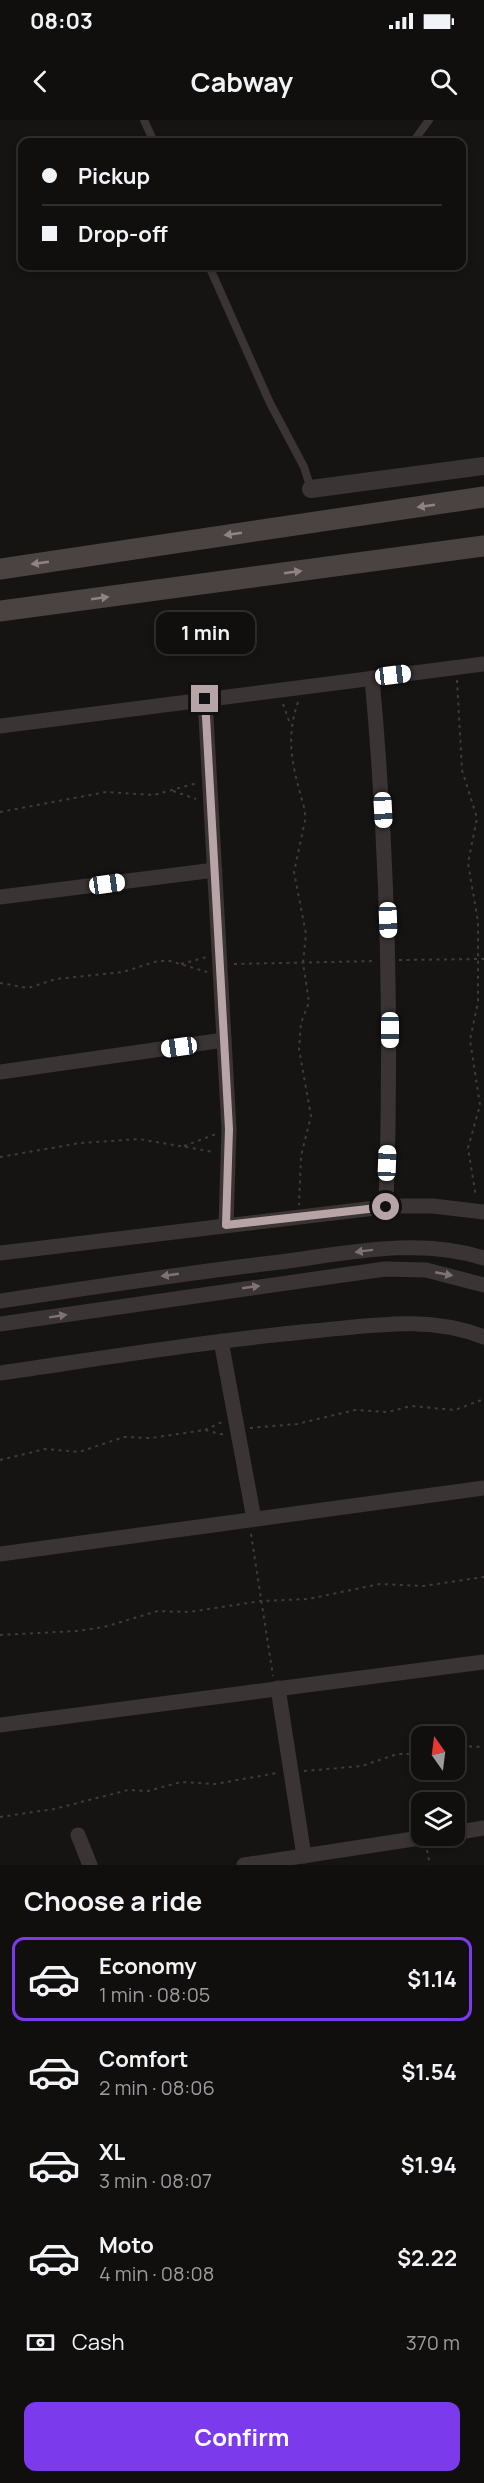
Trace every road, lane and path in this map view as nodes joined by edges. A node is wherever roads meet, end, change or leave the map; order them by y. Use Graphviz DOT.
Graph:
graph roads {
  1 [pos="144,120"];
  2 [pos="429,120"];
  3 [pos="152,138"];
  4 [pos="416,138"];
  5 [pos="211,270"];
  6 [pos="484,466"];
  7 [pos="311,489"];
  8 [pos="484,497"];
  9 [pos="484,546"];
  10 [pos="0,569"];
  11 [pos="0,611"];
  12 [pos="484,664"];
  13 [pos="456,668"];
  14 [pos="372,678"];
  15 [pos="303,687"];
  16 [pos="277,690"];
  17 [pos="205,699"];
  18 [pos="290,724"];
  19 [pos="0,726"];
  20 [pos="210,779"];
  21 [pos="173,791"];
  22 [pos="211,804"];
  23 [pos="0,812"];
  24 [pos="215,870"];
  25 [pos="0,897"];
  26 [pos="478,959"];
  27 [pos="484,959"];
  28 [pos="389,961"];
  29 [pos="303,963"];
  30 [pos="181,964"];
  31 [pos="220,964"];
  32 [pos="0,983"];
  33 [pos="224,1040"];
  34 [pos="0,1072"];
  35 [pos="229,1129"];
  36 [pos="182,1147"];
  37 [pos="228,1155"];
  38 [pos="0,1156"];
  39 [pos="386,1207"];
  40 [pos="481,1212"];
  41 [pos="299,1217"];
  42 [pos="226,1225"];
  43 [pos="0,1253"];
  44 [pos="484,1258"];
  45 [pos="484,1285"];
  46 [pos="0,1301"];
  47 [pos="0,1324"];
  48 [pos="484,1337"];
  49 [pos="222,1341"];
  50 [pos="0,1372"];
  51 [pos="484,1399"];
  52 [pos="238,1428"];
  53 [pos="205,1430"];
  54 [pos="0,1460"];
  55 [pos="484,1488"];
  56 [pos="252,1519"];
  57 [pos="0,1554"];
  58 [pos="484,1577"];
  59 [pos="261,1601"];
  60 [pos="0,1635"];
  61 [pos="484,1662"];
  62 [pos="276,1688"];
  63 [pos="0,1725"];
  64 [pos="465,1746"];
  65 [pos="484,1747"];
  66 [pos="411,1754"];
  67 [pos="291,1771"];
  68 [pos="0,1817"];
  69 [pos="484,1828"];
  70 [pos="465,1831"];
  71 [pos="78,1835"];
  72 [pos="411,1839"];
  73 [pos="304,1856"];
  74 [pos="90,1865"];
  75 [pos="244,1865"];
  1 -- 3 [label="lane"];
  2 -- 4 [label="lane"];
  5 -- 7 [label="lane"];
  6 -- 7 [label="street"];
  8 -- 10 [label="main road, one-way"];
  11 -- 9 [label="main road, one-way"];
  12 -- 13 [label="street"];
  13 -- 14 [label="street"];
  13 -- 26 [label="path"];
  14 -- 15 [label="street"];
  14 -- 28 [label="street"];
  15 -- 16 [label="street"];
  15 -- 18 [label="path"];
  16 -- 17 [label="street"];
  16 -- 18 [label="path"];
  17 -- 19 [label="street"];
  17 -- 20 [label="street"];
  18 -- 29 [label="path"];
  20 -- 21 [label="path"];
  20 -- 22 [label="street"];
  21 -- 22 [label="path"];
  21 -- 23 [label="path"];
  22 -- 24 [label="street"];
  24 -- 25 [label="street"];
  24 -- 31 [label="street"];
  26 -- 27 [label="path"];
  26 -- 28 [label="path"];
  26 -- 40 [label="path"];
  28 -- 29 [label="path"];
  28 -- 39 [label="street"];
  29 -- 31 [label="path"];
  29 -- 41 [label="path"];
  30 -- 31 [label="path"];
  30 -- 31 [label="path"];
  30 -- 32 [label="path"];
  31 -- 33 [label="street"];
  33 -- 34 [label="street"];
  33 -- 35 [label="street"];
  35 -- 36 [label="path"];
  35 -- 37 [label="street"];
  36 -- 37 [label="path"];
  36 -- 38 [label="path"];
  37 -- 42 [label="street"];
  39 -- 40 [label="street"];
  39 -- 41 [label="street"];
  41 -- 42 [label="street"];
  42 -- 43 [label="street"];
  44 -- 46 [label="street, one-way"];
  47 -- 45 [label="street, one-way"];
  48 -- 49 [label="street"];
  49 -- 50 [label="street"];
  49 -- 52 [label="street"];
  51 -- 52 [label="path"];
  52 -- 53 [label="path"];
  52 -- 53 [label="path"];
  52 -- 56 [label="street"];
  53 -- 54 [label="path"];
  55 -- 56 [label="street"];
  56 -- 57 [label="street"];
  56 -- 59 [label="path"];
  58 -- 59 [label="path"];
  59 -- 60 [label="path"];
  59 -- 62 [label="path"];
  61 -- 62 [label="street"];
  62 -- 63 [label="street"];
  62 -- 67 [label="street"];
  64 -- 65 [label="path"];
  66 -- 67 [label="path"];
  67 -- 68 [label="path"];
  67 -- 73 [label="street"];
  69 -- 70 [label="street"];
  71 -- 74 [label="street"];
  72 -- 73 [label="street"];
  73 -- 75 [label="street"];
}
